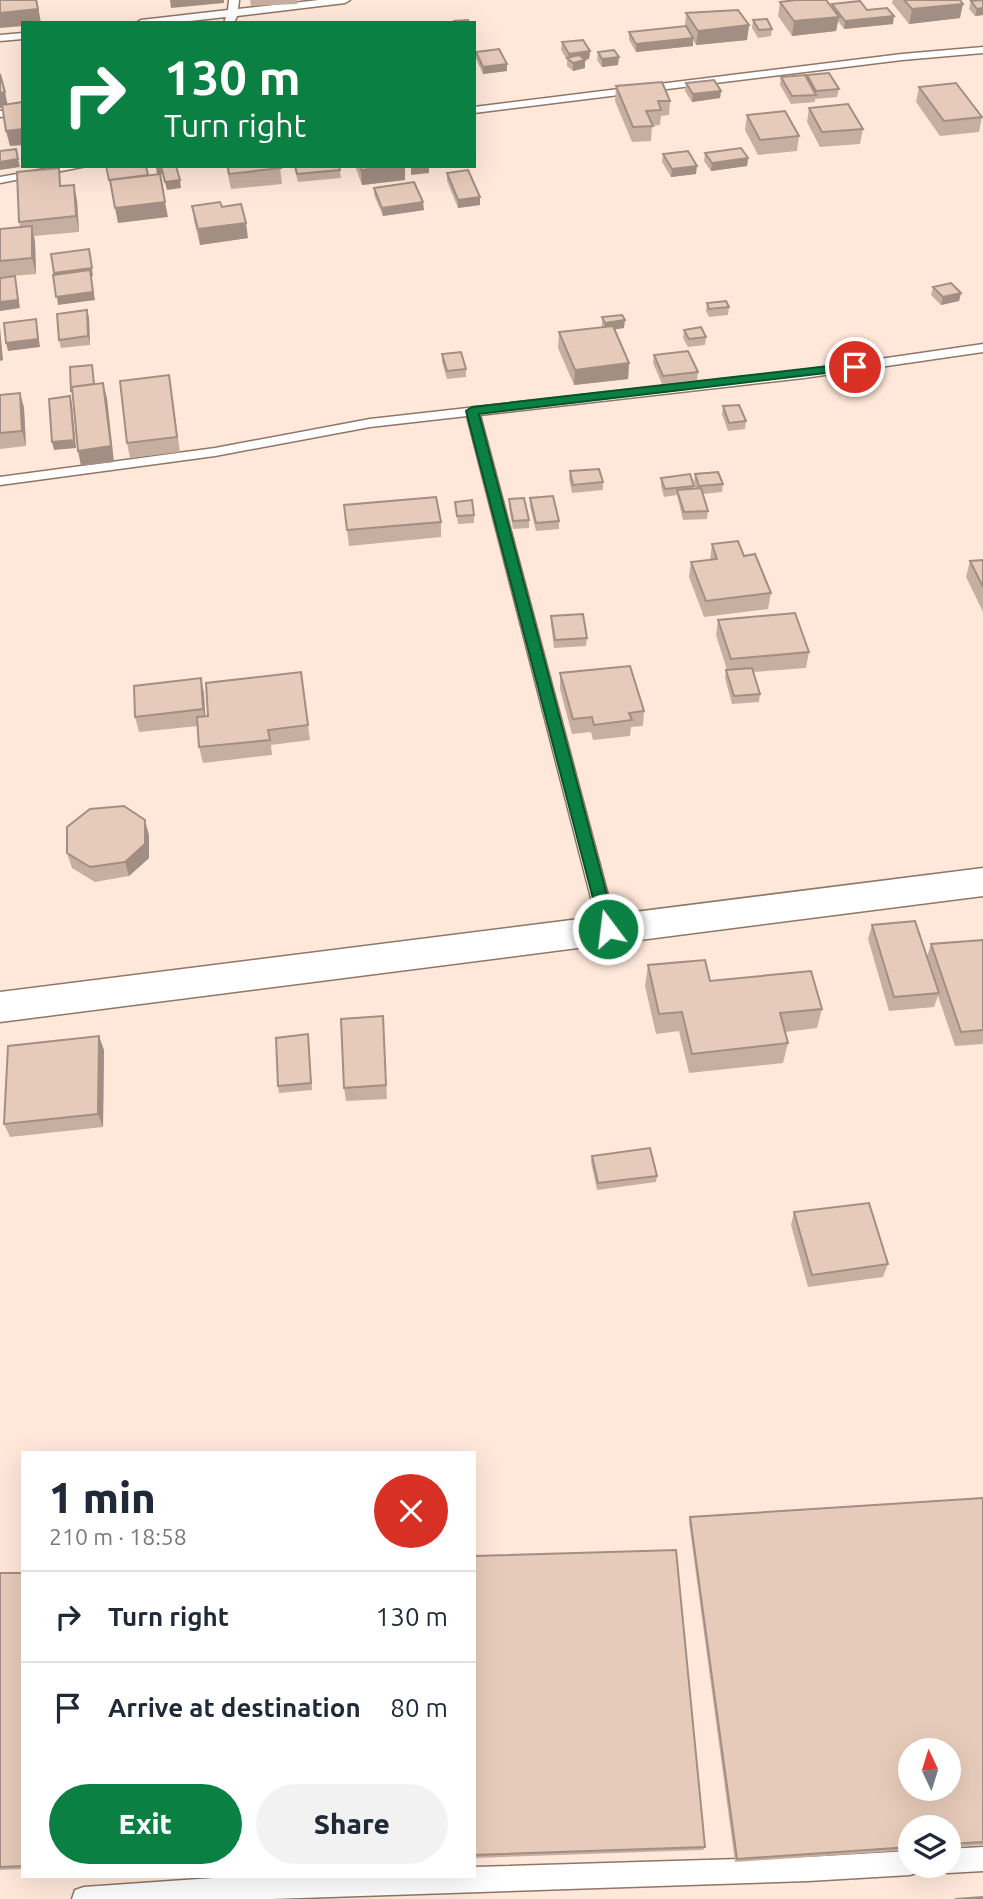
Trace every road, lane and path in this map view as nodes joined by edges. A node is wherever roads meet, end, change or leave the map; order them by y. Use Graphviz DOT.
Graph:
graph roads {
  1 [pos="234,0"];
  2 [pos="345,0"];
  3 [pos="231,18"];
  4 [pos="177,21"];
  5 [pos="21,36"];
  6 [pos="0,38"];
  7 [pos="983,50"];
  8 [pos="476,110"];
  9 [pos="21,111"];
  10 [pos="0,114"];
  11 [pos="70,168"];
  12 [pos="0,180"];
  13 [pos="983,348"];
  14 [pos="472,411"];
  15 [pos="0,481"];
  16 [pos="983,882"];
  17 [pos="608,929"];
  18 [pos="0,1007"];
  19 [pos="983,1859"];
  20 [pos="961,1860"];
  21 [pos="898,1864"];
  22 [pos="84,1899"];
  1 -- 3 [label="lane"];
  2 -- 3 [label="lane"];
  3 -- 4 [label="lane"];
  5 -- 6 [label="lane"];
  7 -- 8 [label="lane"];
  9 -- 10 [label="lane"];
  11 -- 12 [label="lane"];
  13 -- 14 [label="lane"];
  14 -- 15 [label="lane"];
  14 -- 17 [label="lane"];
  16 -- 17 [label="street"];
  17 -- 18 [label="street"];
  19 -- 20 [label="lane"];
  21 -- 22 [label="lane"];
}
